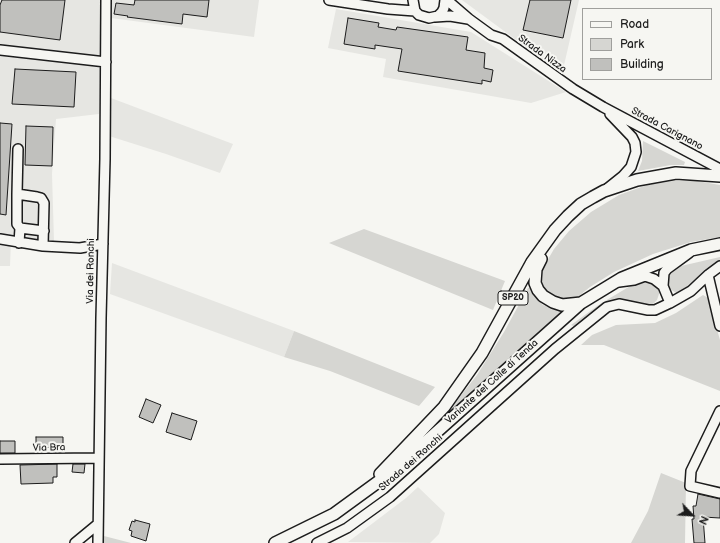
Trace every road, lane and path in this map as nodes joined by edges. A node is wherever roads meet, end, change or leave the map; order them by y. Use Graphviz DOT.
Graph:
graph roads {
  1 [pos="106,0"];
  2 [pos="329,0"];
  3 [pos="413,0"];
  4 [pos="446,0"];
  5 [pos="415,11"];
  6 [pos="434,18"];
  7 [pos="469,19"];
  8 [pos="0,50"];
  9 [pos="106,62"];
  10 [pos="603,107"];
  11 [pos="18,149"];
  12 [pos="720,169"];
  13 [pos="720,176"];
  14 [pos="604,191"];
  15 [pos="17,194"];
  16 [pos="20,228"];
  17 [pos="555,230"];
  18 [pos="44,231"];
  19 [pos="0,239"];
  20 [pos="19,243"];
  21 [pos="103,244"];
  22 [pos="720,244"];
  23 [pos="43,246"];
  24 [pos="691,250"];
  25 [pos="720,266"];
  26 [pos="708,275"];
  27 [pos="613,283"];
  28 [pos="663,286"];
  29 [pos="581,303"];
  30 [pos="670,303"];
  31 [pos="720,326"];
  32 [pos="720,411"];
  33 [pos="99,458"];
  34 [pos="0,459"];
  35 [pos="720,493"];
  36 [pos="351,502"];
  37 [pos="98,524"];
  38 [pos="75,543"];
  39 [pos="98,543"];
  40 [pos="275,543"];
  41 [pos="317,543"];
  1 -- 9 [label="street, Via dei Ronchi"];
  2 -- 5 [label="street, Strada Nizza"];
  3 -- 5 [label="street"];
  4 -- 6 [label="street, Strada Nizza"];
  4 -- 7 [label="street, Strada Nizza"];
  5 -- 6 [label="street, Strada Nizza"];
  6 -- 7 [label="street, Strada Nizza"];
  7 -- 10 [label="street, Strada Nizza"];
  8 -- 9 [label="street"];
  9 -- 21 [label="street, Via dei Ronchi"];
  10 -- 12 [label="street, Strada Carignano"];
  10 -- 14 [label="street"];
  11 -- 15 [label="street"];
  13 -- 14 [label="main road, SP20"];
  14 -- 17 [label="main road, SP20"];
  15 -- 16 [label="street"];
  15 -- 18 [label="street"];
  16 -- 18 [label="street"];
  16 -- 20 [label="street"];
  17 -- 29 [label="main road, SP20"];
  17 -- 36 [label="main road, SP20"];
  18 -- 23 [label="street"];
  19 -- 20 [label="street"];
  20 -- 23 [label="street"];
  21 -- 23 [label="street"];
  21 -- 33 [label="street, Via dei Ronchi"];
  22 -- 24 [label="main road, Variante del Colle di Tenda / SP20"];
  24 -- 27 [label="main road, Variante del Colle di Tenda / SP20"];
  24 -- 28 [label="street"];
  25 -- 26 [label="street, Strada dei Ronchi"];
  26 -- 30 [label="street, Strada dei Ronchi"];
  26 -- 31 [label="street"];
  27 -- 28 [label="street"];
  27 -- 29 [label="main road, Variante del Colle di Tenda / SP20"];
  28 -- 30 [label="street"];
  29 -- 36 [label="main road, Variante del Colle di Tenda / SP20"];
  30 -- 41 [label="street, Strada dei Ronchi"];
  32 -- 35 [label="street"];
  33 -- 34 [label="street, Via Bra"];
  33 -- 37 [label="street, Via dei Ronchi"];
  36 -- 40 [label="main road, Variante del Colle di Tenda / SP20"];
  37 -- 38 [label="street"];
  37 -- 39 [label="street, Via dei Ronchi"];
}
